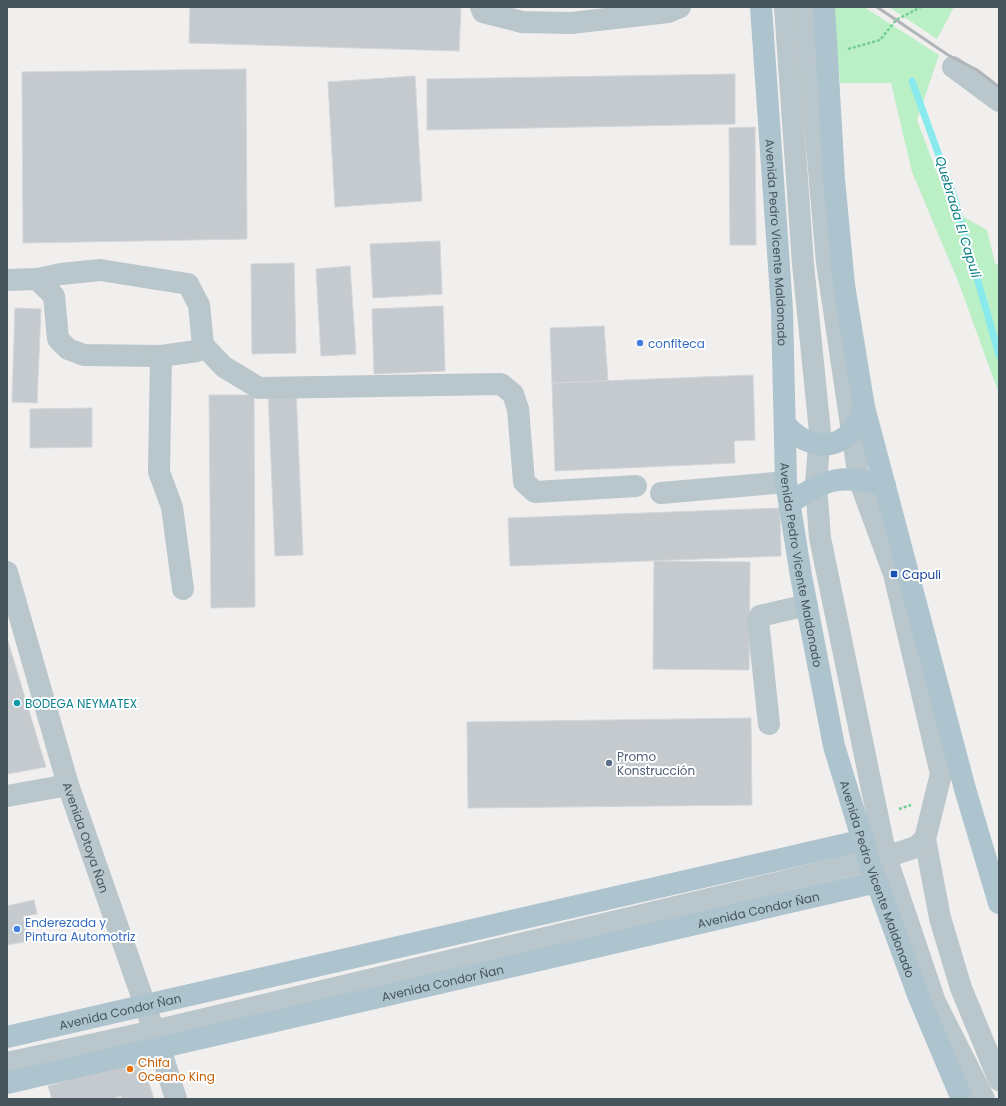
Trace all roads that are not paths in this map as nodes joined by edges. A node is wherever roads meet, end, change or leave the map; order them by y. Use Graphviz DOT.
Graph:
graph roads {
  1 [pos="481,7"];
  2 [pos="680,7"];
  3 [pos="761,7"];
  4 [pos="785,7"];
  5 [pos="805,7"];
  6 [pos="824,7"];
  7 [pos="952,67"];
  8 [pos="999,101"];
  9 [pos="37,279"];
  10 [pos="7,280"];
  11 [pos="203,345"];
  12 [pos="160,356"];
  13 [pos="864,407"];
  14 [pos="784,424"];
  15 [pos="852,431"];
  16 [pos="820,444"];
  17 [pos="859,479"];
  18 [pos="786,482"];
  19 [pos="885,485"];
  20 [pos="636,486"];
  21 [pos="816,486"];
  22 [pos="661,493"];
  23 [pos="790,503"];
  24 [pos="7,572"];
  25 [pos="183,589"];
  26 [pos="807,605"];
  27 [pos="768,724"];
  28 [pos="68,785"];
  29 [pos="7,796"];
  30 [pos="926,839"];
  31 [pos="864,840"];
  32 [pos="878,859"];
  33 [pos="877,882"];
  34 [pos="999,903"];
  35 [pos="145,1006"];
  36 [pos="7,1036"];
  37 [pos="157,1039"];
  38 [pos="7,1063"];
  39 [pos="999,1080"];
  40 [pos="7,1083"];
  41 [pos="176,1099"];
  42 [pos="962,1099"];
  43 [pos="984,1099"];
  1 -- 2 [label="street"];
  3 -- 14 [label="main road, Avenida Pedro Vicente Maldonado"];
  4 -- 16 [label="street"];
  5 -- 15 [label="street"];
  6 -- 13 [label="main road"];
  7 -- 8 [label="street"];
  9 -- 10 [label="street"];
  9 -- 11 [label="street"];
  9 -- 12 [label="street"];
  11 -- 12 [label="street"];
  11 -- 20 [label="street"];
  12 -- 25 [label="street"];
  13 -- 15 [label="main road"];
  13 -- 19 [label="main road"];
  14 -- 16 [label="main road"];
  14 -- 18 [label="main road, Avenida Pedro Vicente Maldonado"];
  15 -- 16 [label="main road"];
  15 -- 17 [label="street"];
  16 -- 21 [label="street"];
  17 -- 19 [label="main road"];
  17 -- 21 [label="main road"];
  17 -- 30 [label="street"];
  18 -- 22 [label="street"];
  18 -- 23 [label="main road, Avenida Pedro Vicente Maldonado"];
  19 -- 34 [label="main road"];
  21 -- 23 [label="main road"];
  21 -- 32 [label="street"];
  23 -- 26 [label="main road, Avenida Pedro Vicente Maldonado"];
  24 -- 28 [label="street, Avenida Otoya Ñan"];
  26 -- 27 [label="street"];
  26 -- 31 [label="main road, Avenida Pedro Vicente Maldonado"];
  28 -- 29 [label="street"];
  28 -- 35 [label="street, Avenida Otoya Ñan"];
  30 -- 32 [label="street"];
  30 -- 39 [label="street"];
  31 -- 32 [label="main road, Avenida Pedro Vicente Maldonado"];
  31 -- 35 [label="main road, Avenida Condor Ñan"];
  32 -- 33 [label="main road, Avenida Pedro Vicente Maldonado"];
  32 -- 37 [label="street"];
  32 -- 43 [label="street"];
  33 -- 37 [label="main road, Avenida Condor Ñan"];
  33 -- 42 [label="main road, Avenida Pedro Vicente Maldonado"];
  35 -- 36 [label="main road, Avenida Condor Ñan"];
  35 -- 37 [label="street, Avenida Otoya Ñan"];
  37 -- 38 [label="street"];
  37 -- 40 [label="main road, Avenida Condor Ñan"];
  37 -- 41 [label="street, Avenida Otoya Ñan"];
}
